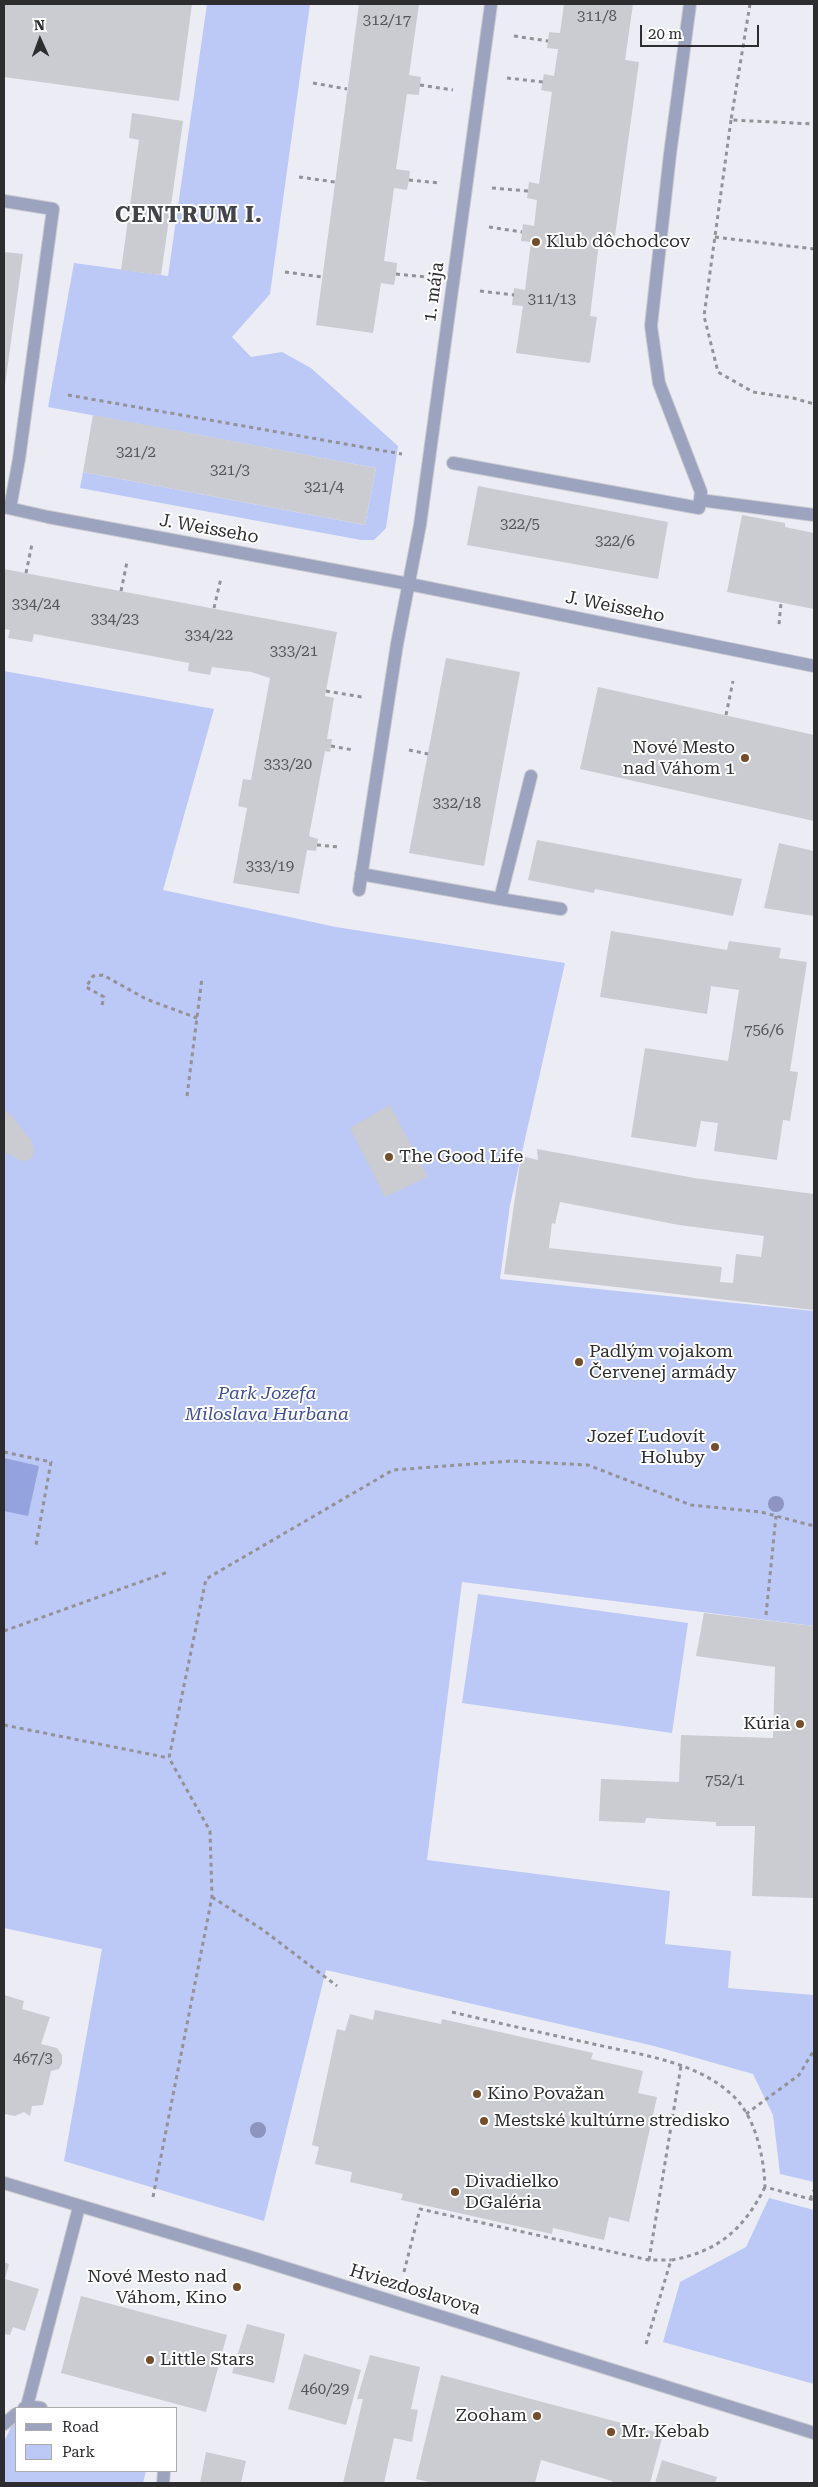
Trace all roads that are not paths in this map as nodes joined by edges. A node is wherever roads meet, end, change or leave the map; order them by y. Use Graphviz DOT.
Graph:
graph roads {
  1 [pos="490,4"];
  2 [pos="690,4"];
  3 [pos="4,201"];
  4 [pos="453,463"];
  5 [pos="7,507"];
  6 [pos="699,508"];
  7 [pos="814,515"];
  8 [pos="408,584"];
  9 [pos="814,666"];
  10 [pos="531,776"];
  11 [pos="361,874"];
  12 [pos="359,890"];
  13 [pos="500,899"];
  14 [pos="561,909"];
  15 [pos="4,2183"];
  16 [pos="79,2206"];
  17 [pos="25,2407"];
  18 [pos="15,2415"];
  19 [pos="4,2424"];
  20 [pos="814,2433"];
  1 -- 8 [label="street, 1. mája"];
  2 -- 7 [label="street"];
  3 -- 5 [label="street"];
  4 -- 6 [label="street"];
  5 -- 8 [label="street, J. Weisseho"];
  8 -- 9 [label="street, J. Weisseho"];
  8 -- 11 [label="street"];
  10 -- 13 [label="street"];
  11 -- 12 [label="street"];
  11 -- 13 [label="street"];
  13 -- 14 [label="street"];
  15 -- 16 [label="street, Hviezdoslavova"];
  16 -- 17 [label="street"];
  16 -- 20 [label="street, Hviezdoslavova"];
  18 -- 19 [label="street"];
}
